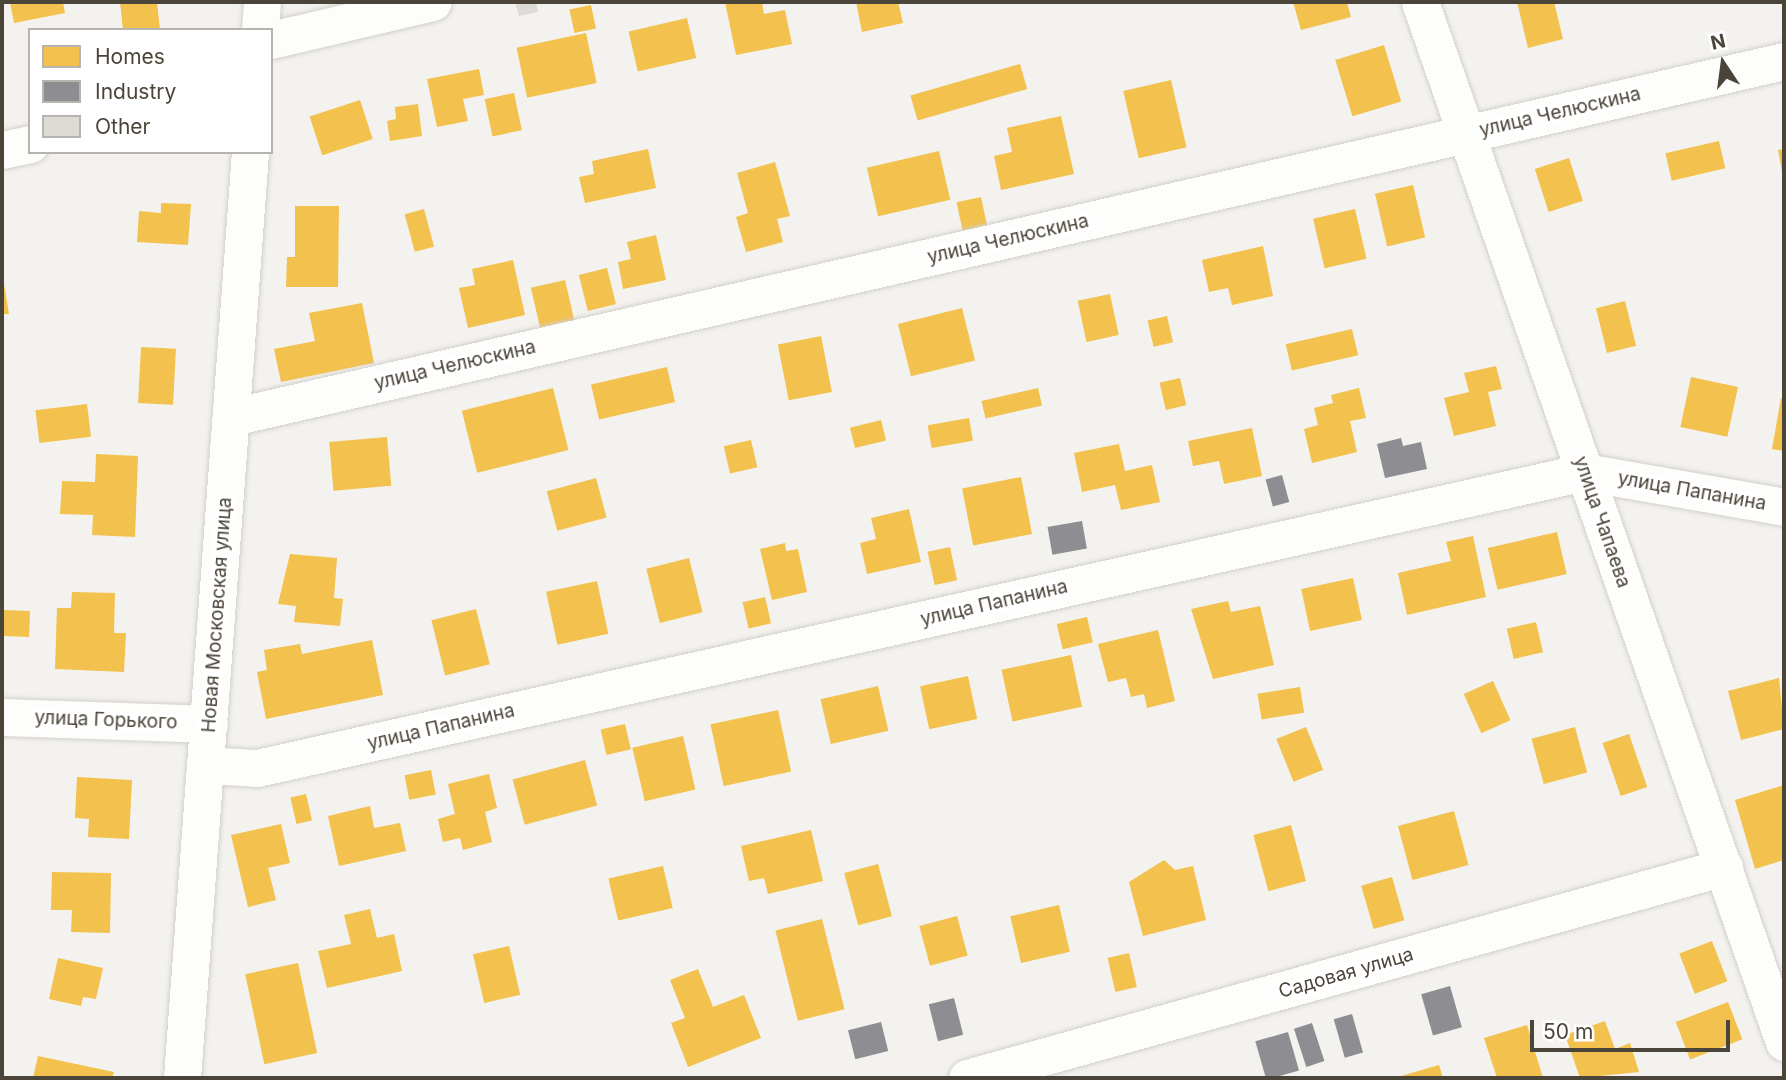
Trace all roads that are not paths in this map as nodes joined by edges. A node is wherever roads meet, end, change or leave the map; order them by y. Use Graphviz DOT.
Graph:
graph roads {
  1 [pos="262,2"];
  2 [pos="433,2"];
  3 [pos="1420,2"];
  4 [pos="260,28"];
  5 [pos="273,40"];
  6 [pos="1784,61"];
  7 [pos="1467,133"];
  8 [pos="28,144"];
  9 [pos="2,150"];
  10 [pos="250,154"];
  11 [pos="232,417"];
  12 [pos="1584,472"];
  13 [pos="1784,507"];
  14 [pos="2,717"];
  15 [pos="209,724"];
  16 [pos="206,765"];
  17 [pos="1724,867"];
  18 [pos="1784,1042"];
  19 [pos="183,1078"];
  20 [pos="967,1078"];
  1 -- 4 [label="street"];
  2 -- 5 [label="street"];
  3 -- 7 [label="street, улица Чапаева"];
  6 -- 7 [label="street, улица Челюскина"];
  7 -- 11 [label="street, улица Челюскина"];
  7 -- 12 [label="street, улица Чапаева"];
  8 -- 9 [label="street"];
  10 -- 11 [label="street, Новая Московская улица"];
  11 -- 15 [label="street, Новая Московская улица"];
  12 -- 13 [label="street, улица Папанина"];
  12 -- 16 [label="street, улица Папанина"];
  12 -- 17 [label="street, улица Чапаева"];
  14 -- 15 [label="street, улица Горького"];
  15 -- 16 [label="street, Новая Московская улица"];
  16 -- 19 [label="street, Новая Московская улица"];
  17 -- 18 [label="street, улица Чапаева"];
  17 -- 20 [label="street, Садовая улица"];
}
